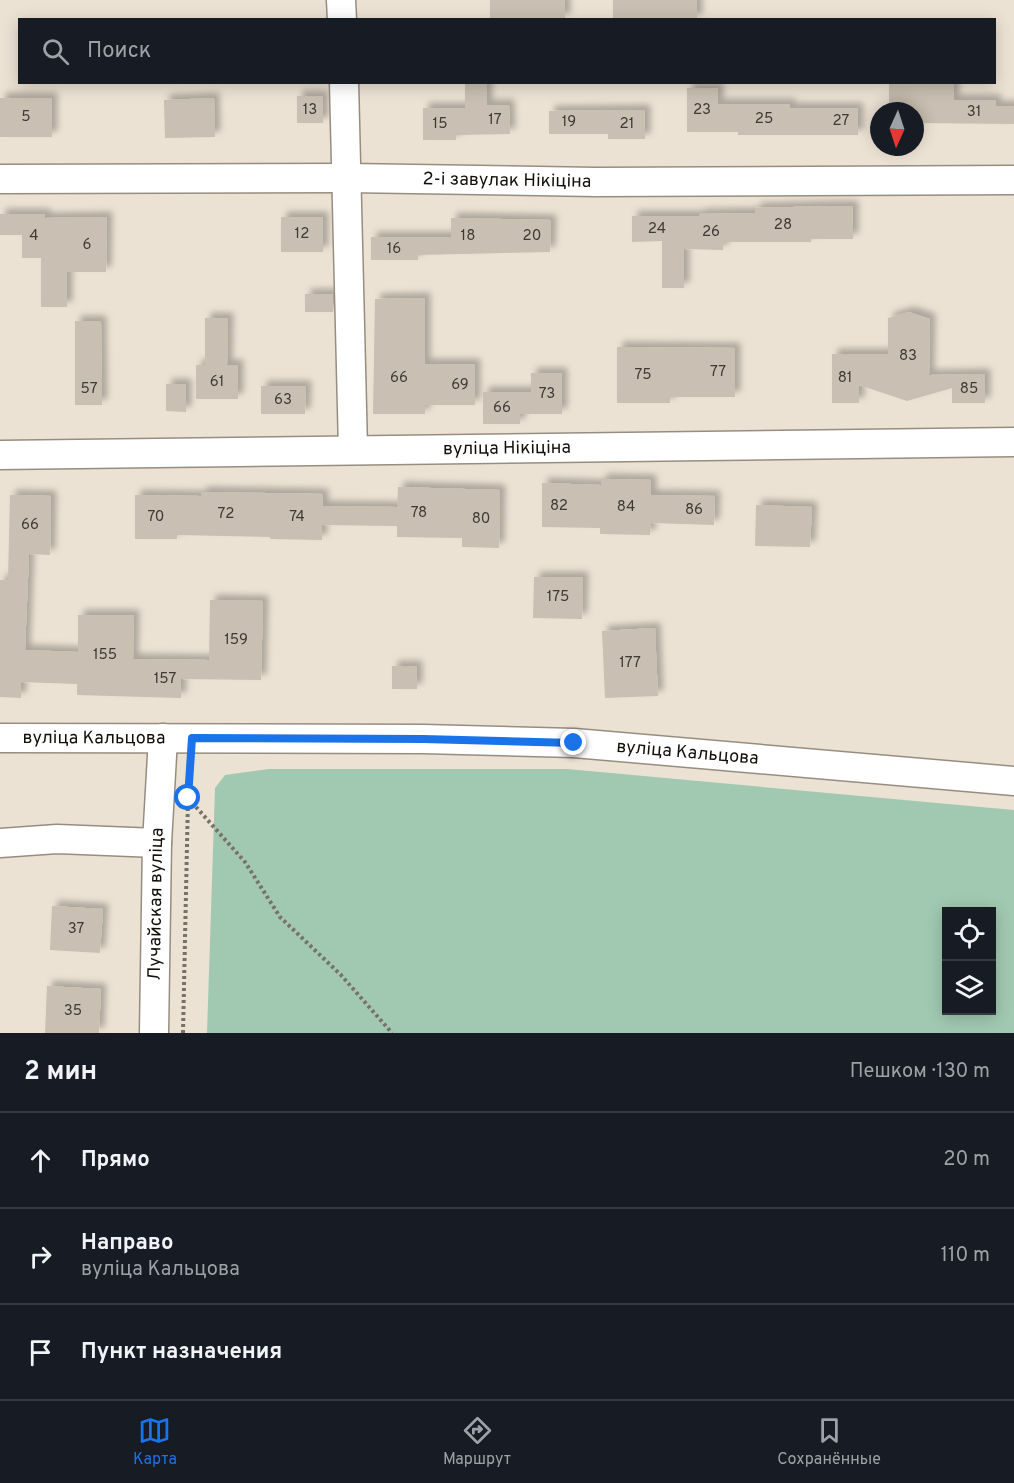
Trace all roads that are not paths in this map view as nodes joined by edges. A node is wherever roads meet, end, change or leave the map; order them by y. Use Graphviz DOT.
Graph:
graph roads {
  1 [pos="341,0"];
  2 [pos="342,18"];
  3 [pos="344,84"];
  4 [pos="348,178"];
  5 [pos="0,179"];
  6 [pos="1014,180"];
  7 [pos="1014,442"];
  8 [pos="353,449"];
  9 [pos="0,455"];
  10 [pos="0,738"];
  11 [pos="163,738"];
  12 [pos="1014,781"];
  13 [pos="0,843"];
  14 [pos="157,843"];
  15 [pos="154,1033"];
  1 -- 2 [label="street"];
  3 -- 4 [label="street"];
  4 -- 5 [label="street, 2-і завулак Нікіціна"];
  4 -- 6 [label="street, 2-і завулак Нікіціна"];
  4 -- 8 [label="street"];
  7 -- 8 [label="street, вуліца Нікіціна"];
  8 -- 9 [label="street, вуліца Нікіціна"];
  10 -- 11 [label="street, вуліца Кальцова"];
  11 -- 12 [label="street, вуліца Кальцова"];
  11 -- 14 [label="street, Лучайская вуліца"];
  13 -- 14 [label="street"];
  14 -- 15 [label="street, Лучайская вуліца"];
}
